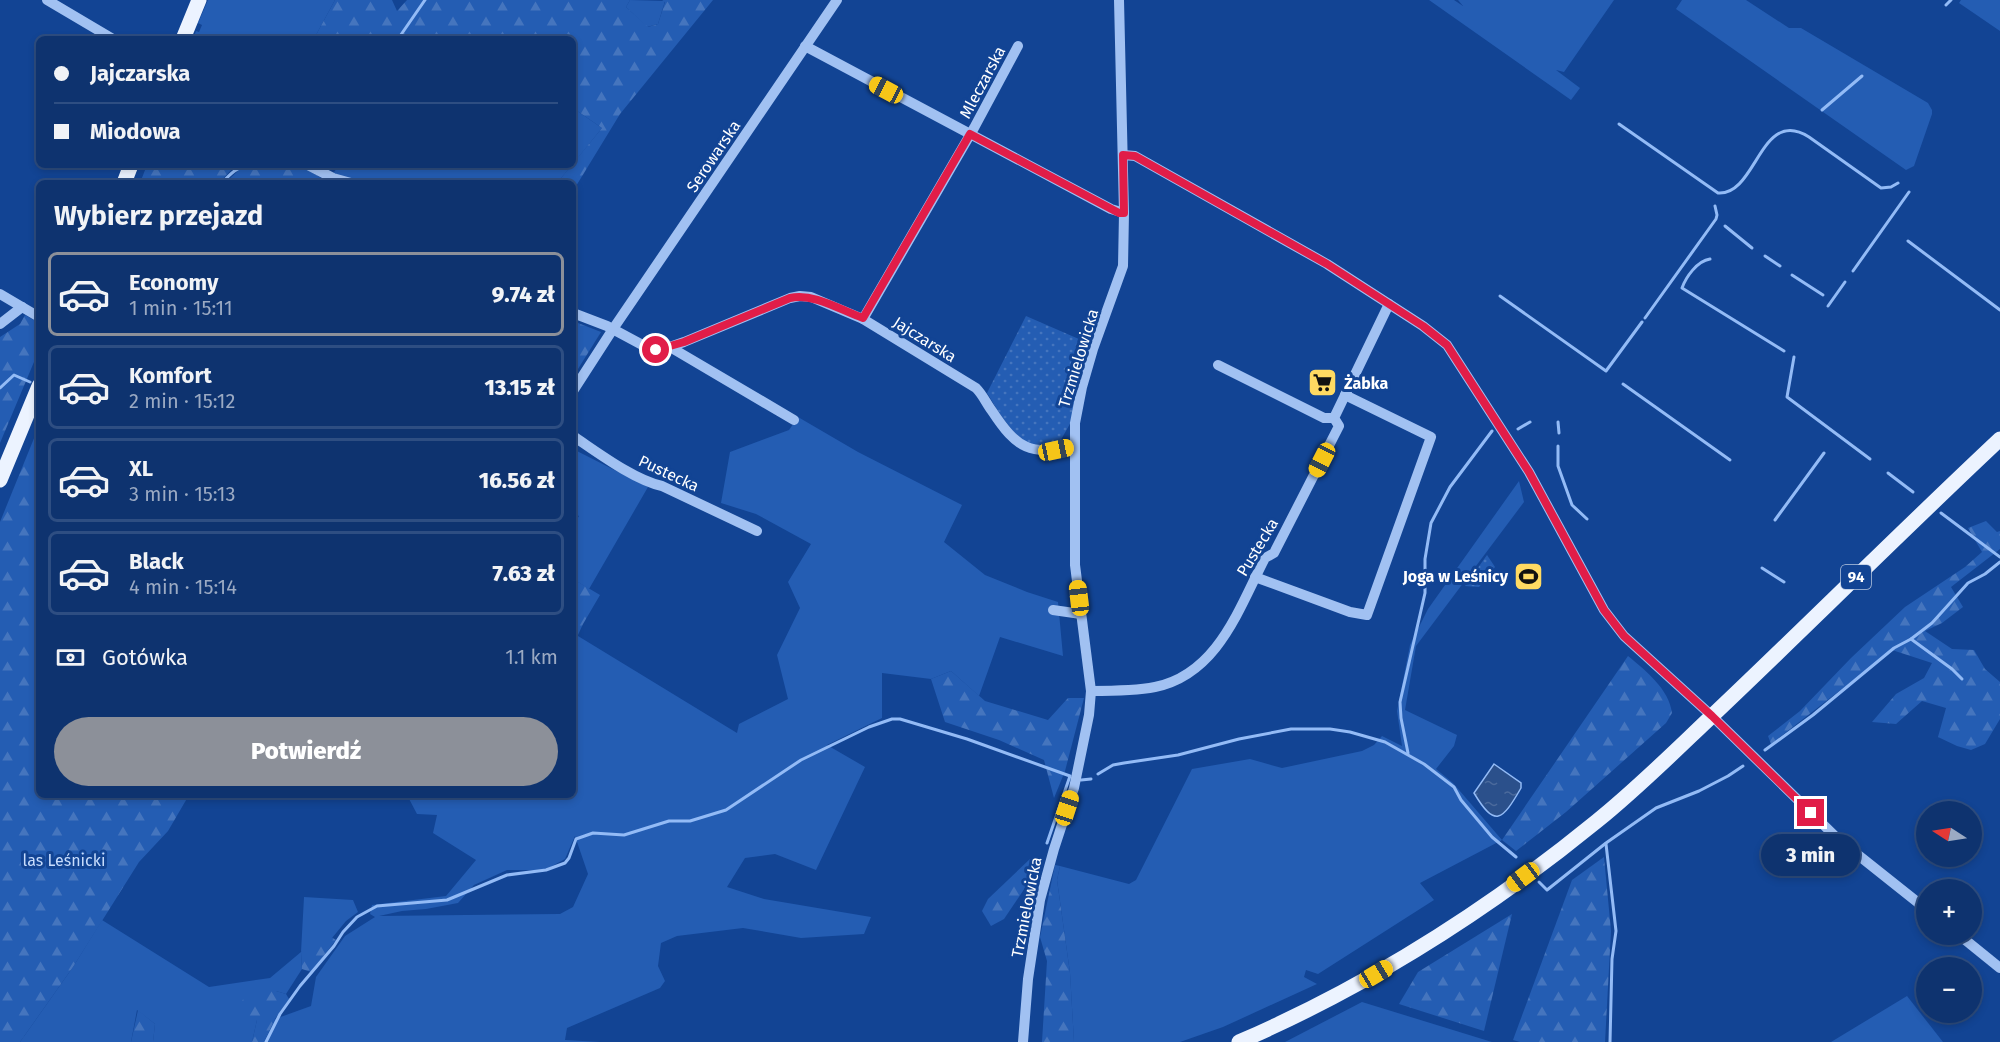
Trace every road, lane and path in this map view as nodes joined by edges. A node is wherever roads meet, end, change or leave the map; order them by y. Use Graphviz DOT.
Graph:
graph roads {
  1 [pos="47,0"];
  2 [pos="199,0"];
  3 [pos="837,0"];
  4 [pos="1119,0"];
  5 [pos="107,36"];
  6 [pos="184,36"];
  7 [pos="805,46"];
  8 [pos="1018,46"];
  9 [pos="970,134"];
  10 [pos="1123,155"];
  11 [pos="314,168"];
  12 [pos="340,180"];
  13 [pos="1124,213"];
  14 [pos="0,294"];
  15 [pos="1389,304"];
  16 [pos="22,307"];
  17 [pos="576,314"];
  18 [pos="36,315"];
  19 [pos="863,318"];
  20 [pos="0,324"];
  21 [pos="613,329"];
  22 [pos="670,347"];
  23 [pos="1218,365"];
  24 [pos="576,387"];
  25 [pos="36,393"];
  26 [pos="1345,395"];
  27 [pos="1334,418"];
  28 [pos="794,420"];
  29 [pos="576,438"];
  30 [pos="2000,439"];
  31 [pos="1075,446"];
  32 [pos="0,480"];
  33 [pos="757,531"];
  34 [pos="1255,577"];
  35 [pos="1053,610"];
  36 [pos="1082,614"];
  37 [pos="1091,691"];
  38 [pos="1712,716"];
  39 [pos="1916,901"];
  40 [pos="1972,945"];
  41 [pos="2000,968"];
  42 [pos="1023,1042"];
  43 [pos="1239,1042"];
  1 -- 5 [label="street"];
  2 -- 6 [label="main road"];
  3 -- 7 [label="street, Serowarska"];
  4 -- 10 [label="street, Trzmielowicka"];
  7 -- 9 [label="street"];
  7 -- 21 [label="street, Serowarska"];
  8 -- 9 [label="street, Mleczarska"];
  9 -- 13 [label="street"];
  9 -- 19 [label="street, Mleczarska"];
  10 -- 13 [label="street, Trzmielowicka"];
  10 -- 15 [label="street"];
  11 -- 12 [label="street"];
  13 -- 31 [label="street, Trzmielowicka"];
  14 -- 16 [label="street"];
  15 -- 26 [label="street, Pustecka"];
  15 -- 38 [label="street"];
  16 -- 18 [label="street"];
  16 -- 20 [label="street"];
  17 -- 21 [label="street, Jajczarska"];
  19 -- 22 [label="street, Jajczarska"];
  19 -- 31 [label="street, Jajczarska"];
  21 -- 22 [label="street, Jajczarska"];
  21 -- 24 [label="street, Serowarska"];
  22 -- 28 [label="street"];
  23 -- 27 [label="street"];
  25 -- 32 [label="main road"];
  26 -- 27 [label="street, Pustecka"];
  26 -- 34 [label="street"];
  27 -- 34 [label="street, Pustecka"];
  29 -- 33 [label="street, Pustecka"];
  30 -- 38 [label="main road, 94"];
  31 -- 36 [label="street, Trzmielowicka"];
  34 -- 37 [label="street, Pustecka"];
  35 -- 36 [label="street"];
  36 -- 37 [label="street, Trzmielowicka"];
  37 -- 42 [label="street, Trzmielowicka"];
  38 -- 39 [label="street"];
  38 -- 43 [label="main road, 94"];
  40 -- 41 [label="street"];
}
